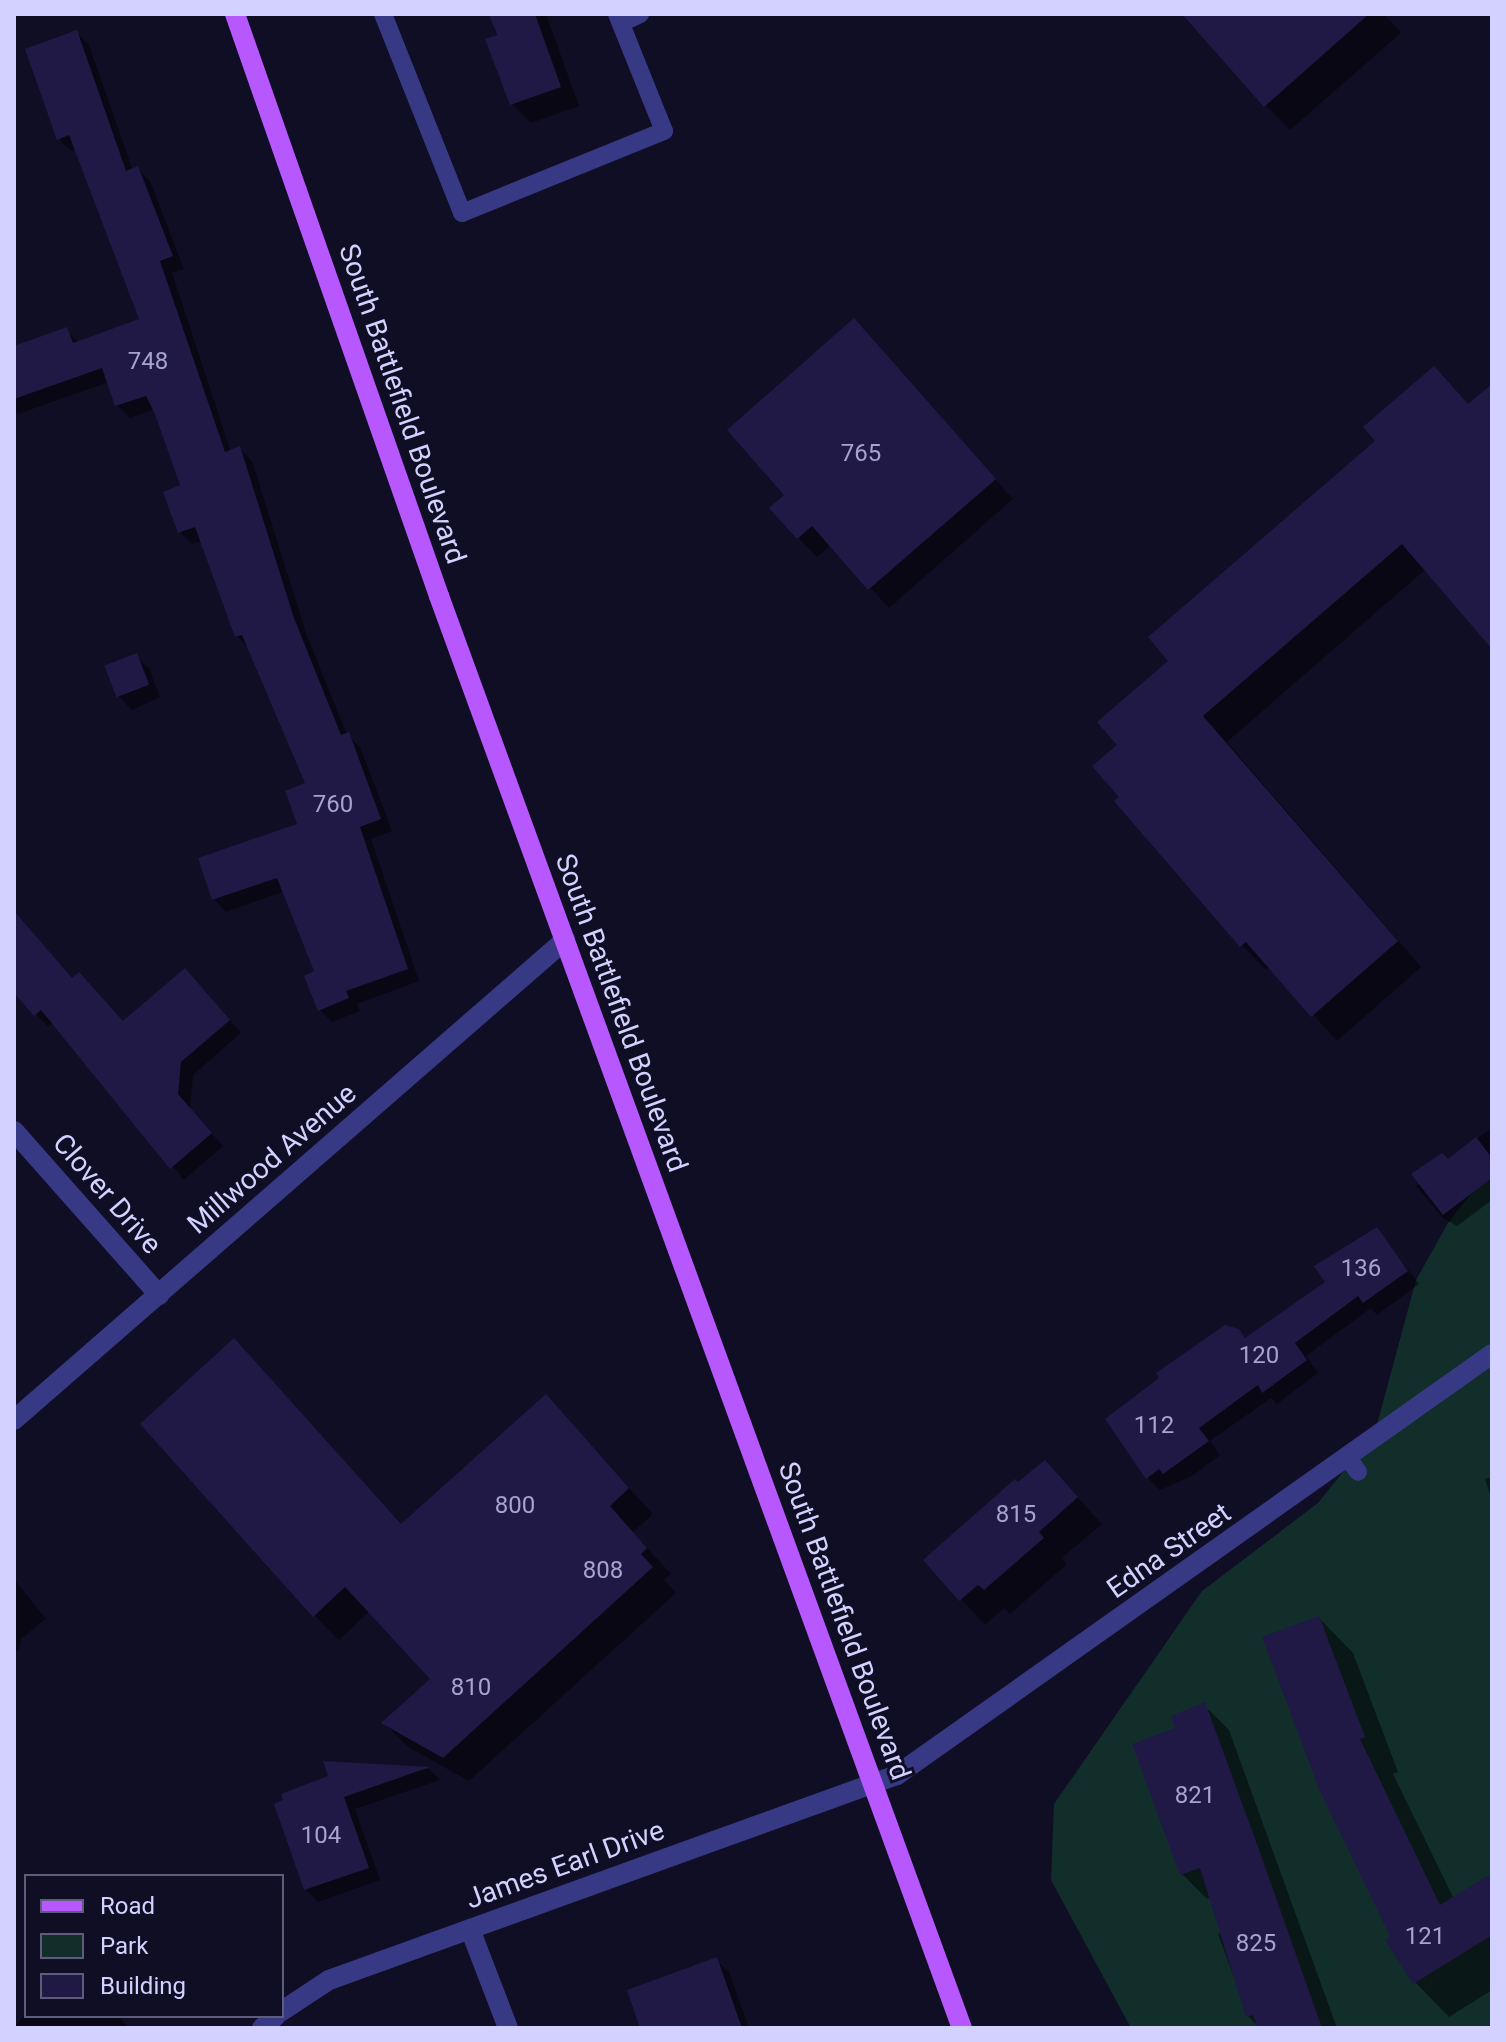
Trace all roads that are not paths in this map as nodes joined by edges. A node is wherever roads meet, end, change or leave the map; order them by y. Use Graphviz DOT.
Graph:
graph roads {
  1 [pos="235,14"];
  2 [pos="383,14"];
  3 [pos="640,14"];
  4 [pos="619,19"];
  5 [pos="565,940"];
  6 [pos="14,1131"];
  7 [pos="159,1295"];
  8 [pos="1492,1354"];
  9 [pos="14,1420"];
  10 [pos="873,1784"];
  11 [pos="470,1929"];
  12 [pos="284,2010"];
  13 [pos="508,2028"];
  14 [pos="962,2028"];
  1 -- 5 [label="main road, South Battlefield Boulevard"];
  2 -- 4 [label="lane"];
  3 -- 4 [label="lane"];
  5 -- 7 [label="street, Millwood Avenue"];
  5 -- 10 [label="main road, South Battlefield Boulevard"];
  6 -- 7 [label="street, Clover Drive"];
  7 -- 9 [label="street, Millwood Avenue"];
  8 -- 10 [label="street, Edna Street"];
  10 -- 11 [label="street, James Earl Drive"];
  10 -- 14 [label="main road, South Battlefield Boulevard"];
  11 -- 12 [label="street, James Earl Drive"];
  11 -- 13 [label="street"];
}
